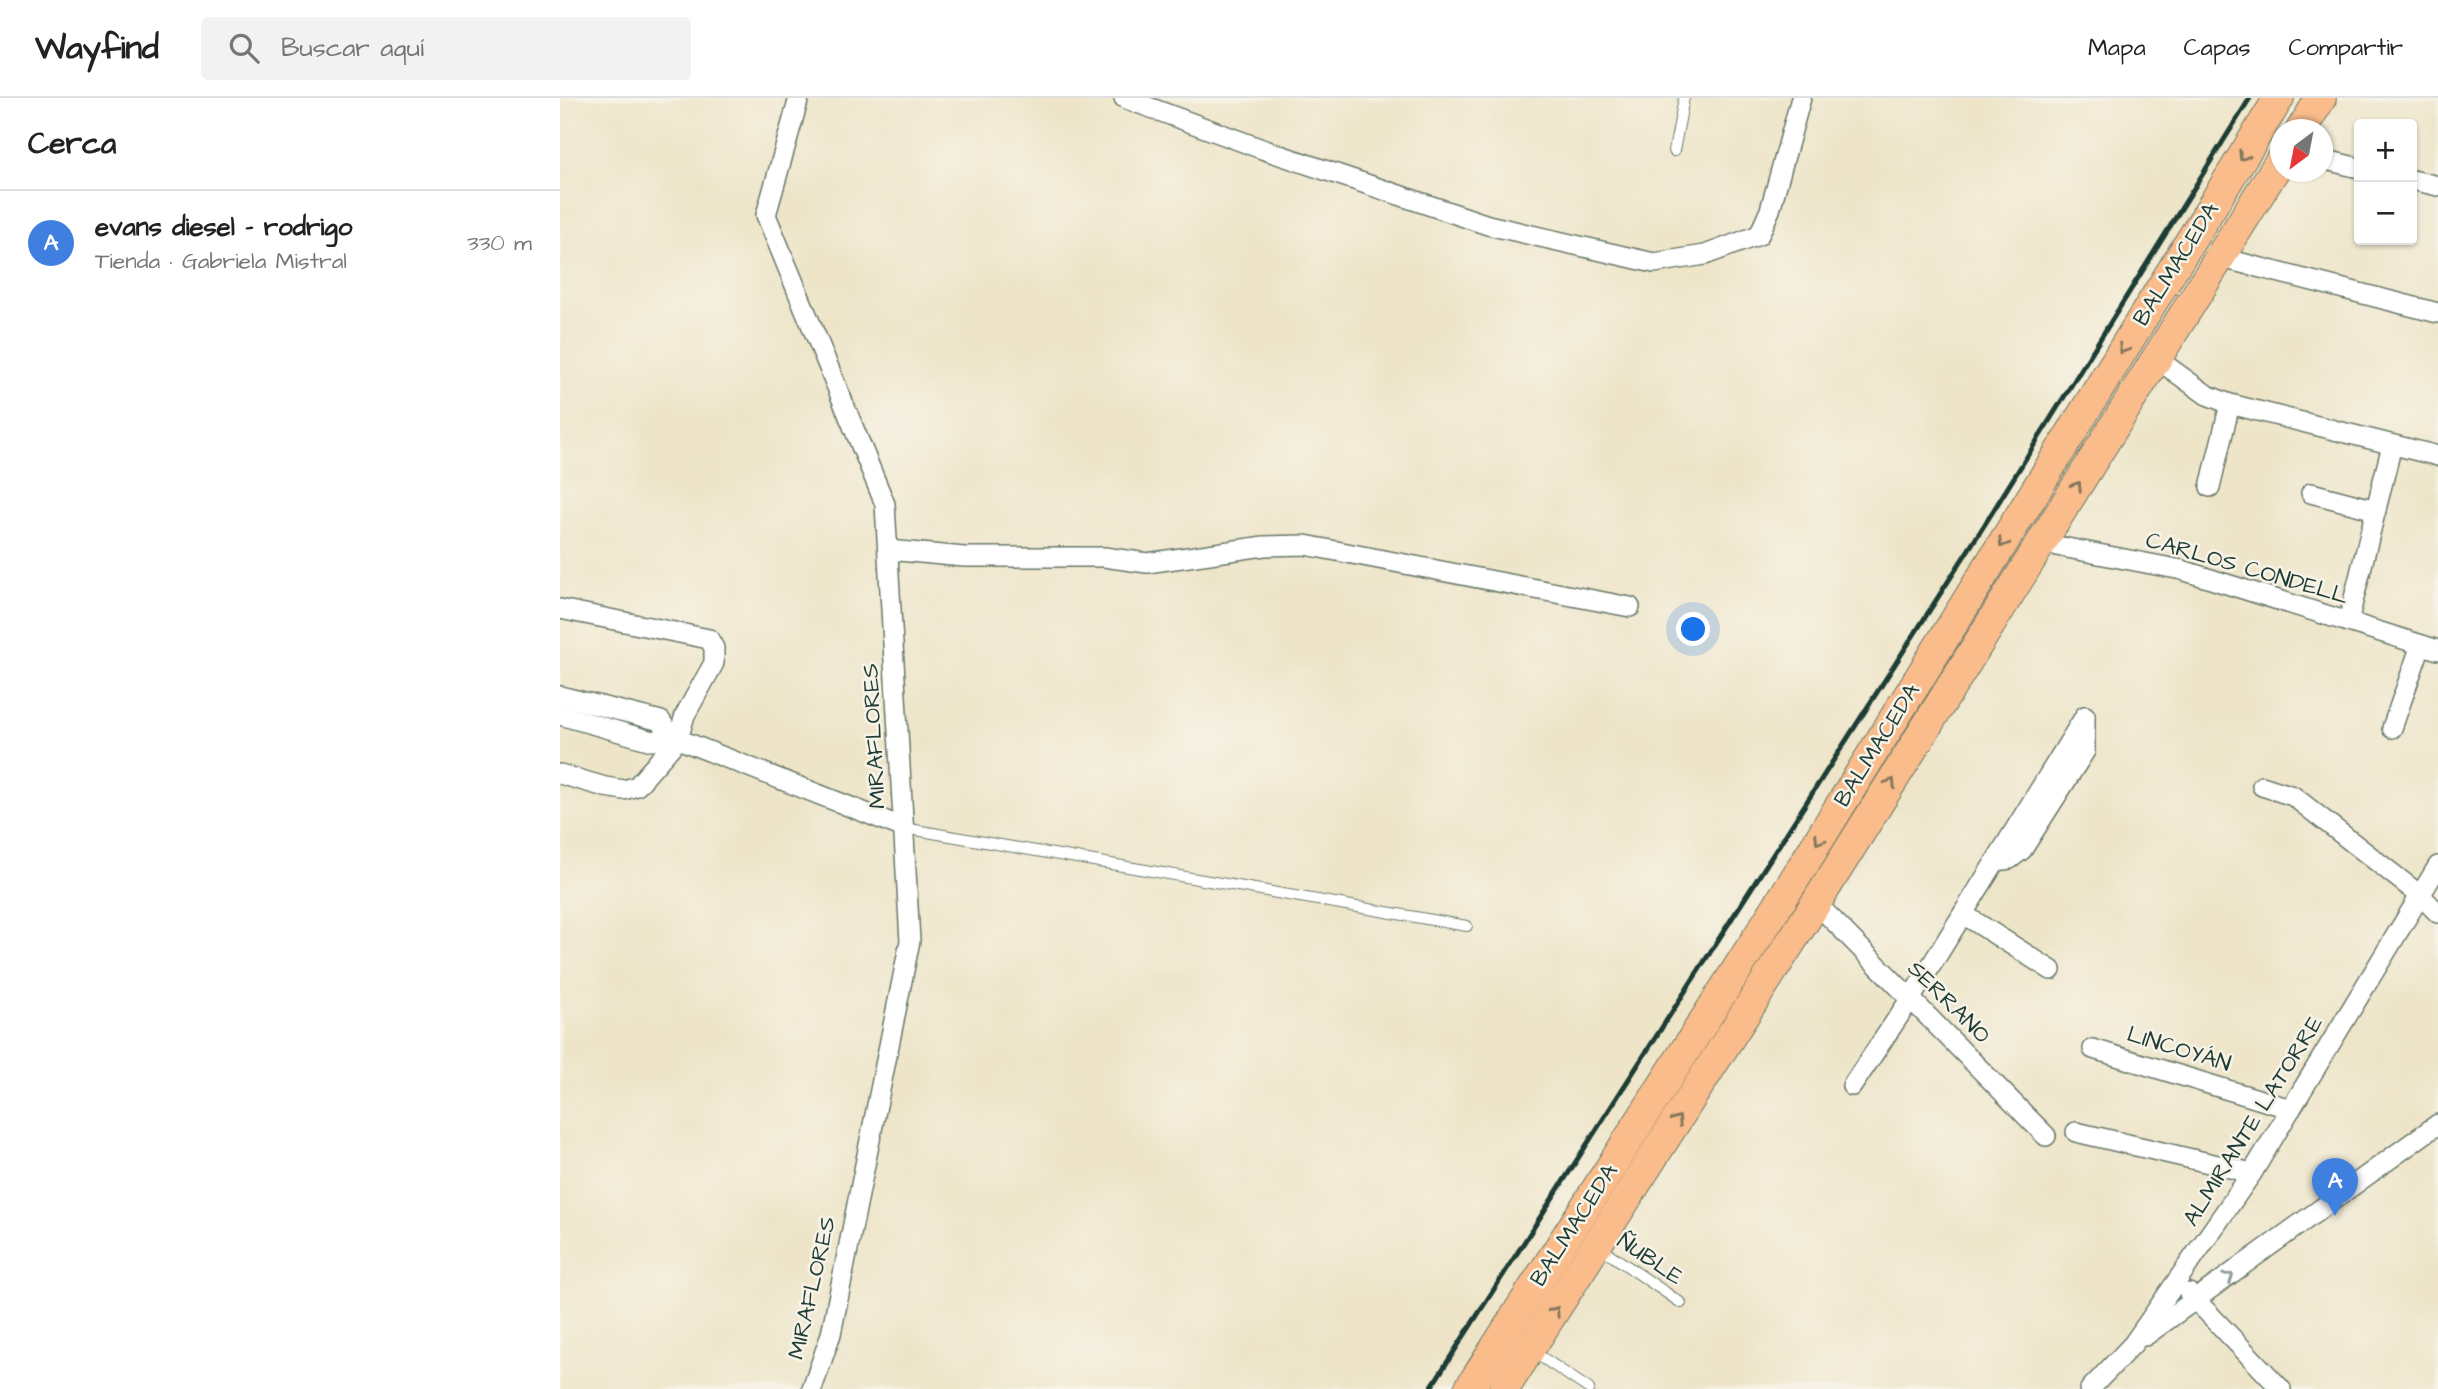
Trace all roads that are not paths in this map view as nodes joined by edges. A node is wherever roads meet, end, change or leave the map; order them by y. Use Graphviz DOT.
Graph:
graph roads {
  1 [pos="799,98"];
  2 [pos="1124,98"];
  3 [pos="1684,98"];
  4 [pos="1801,98"];
  5 [pos="2279,98"];
  6 [pos="2321,98"];
  7 [pos="2308,119"];
  8 [pos="1674,151"];
  9 [pos="2333,162"];
  10 [pos="2354,167"];
  11 [pos="2270,178"];
  12 [pos="2417,181"];
  13 [pos="2438,186"];
  14 [pos="2222,258"];
  15 [pos="2438,313"];
  16 [pos="2157,359"];
  17 [pos="2230,404"];
  18 [pos="2392,445"];
  19 [pos="2438,456"];
  20 [pos="2210,486"];
  21 [pos="2311,493"];
  22 [pos="2376,510"];
  23 [pos="2040,543"];
  24 [pos="888,551"];
  25 [pos="1630,607"];
  26 [pos="560,609"];
  27 [pos="2348,622"];
  28 [pos="2429,647"];
  29 [pos="560,696"];
  30 [pos="560,715"];
  31 [pos="2392,728"];
  32 [pos="674,738"];
  33 [pos="560,774"];
  34 [pos="2262,786"];
  35 [pos="904,828"];
  36 [pos="1996,860"];
  37 [pos="2438,866"];
  38 [pos="2421,896"];
  39 [pos="1816,903"];
  40 [pos="2438,913"];
  41 [pos="1963,914"];
  42 [pos="1467,926"];
  43 [pos="2051,970"];
  44 [pos="1911,998"];
  45 [pos="2093,1049"];
  46 [pos="1852,1086"];
  47 [pos="2291,1109"];
  48 [pos="2438,1124"];
  49 [pos="2076,1132"];
  50 [pos="2046,1136"];
  51 [pos="2252,1173"];
  52 [pos="1597,1246"];
  53 [pos="2178,1282"];
  54 [pos="2197,1300"];
  55 [pos="1681,1303"];
  56 [pos="2133,1344"];
  57 [pos="1530,1350"];
  58 [pos="812,1389"];
  59 [pos="1469,1389"];
  60 [pos="1504,1389"];
  61 [pos="1589,1389"];
  62 [pos="2090,1389"];
  63 [pos="2281,1389"];
  1 -- 24 [label="street, MIRAFLORES"];
  2 -- 4 [label="street"];
  3 -- 8 [label="lane"];
  5 -- 59 [label="main road, BALMACEDA, one-way"];
  6 -- 7 [label="main road"];
  9 -- 10 [label="street"];
  11 -- 14 [label="main road, BALMACEDA"];
  12 -- 13 [label="street"];
  14 -- 15 [label="street"];
  14 -- 16 [label="main road, BALMACEDA"];
  16 -- 17 [label="street"];
  23 -- 16 [label="main road, BALMACEDA, one-way"];
  17 -- 18 [label="street"];
  17 -- 20 [label="street"];
  18 -- 19 [label="street"];
  18 -- 22 [label="street"];
  21 -- 22 [label="street"];
  22 -- 27 [label="street"];
  23 -- 27 [label="street, CARLOS CONDELL"];
  39 -- 23 [label="main road, BALMACEDA, one-way"];
  24 -- 25 [label="street"];
  24 -- 35 [label="street, MIRAFLORES"];
  26 -- 32 [label="street"];
  27 -- 28 [label="street, CARLOS CONDELL"];
  28 -- 31 [label="street"];
  29 -- 32 [label="street"];
  30 -- 32 [label="street"];
  32 -- 33 [label="street"];
  32 -- 35 [label="street"];
  34 -- 38 [label="street"];
  35 -- 42 [label="lane"];
  35 -- 58 [label="street, MIRAFLORES"];
  36 -- 36 [label="street"];
  36 -- 41 [label="street"];
  37 -- 38 [label="street, ALMIRANTE LATORRE"];
  38 -- 40 [label="street"];
  38 -- 47 [label="street, ALMIRANTE LATORRE"];
  39 -- 44 [label="street, SERRANO"];
  52 -- 39 [label="main road, BALMACEDA, one-way"];
  41 -- 43 [label="street"];
  41 -- 44 [label="street"];
  44 -- 46 [label="street"];
  44 -- 50 [label="street, SERRANO"];
  45 -- 47 [label="street, LINCOYÁN"];
  47 -- 51 [label="street, ALMIRANTE LATORRE"];
  54 -- 48 [label="street, one-way"];
  49 -- 51 [label="street"];
  51 -- 53 [label="street, ALMIRANTE LATORRE"];
  52 -- 55 [label="lane, ÑUBLE"];
  57 -- 52 [label="main road, BALMACEDA, one-way"];
  53 -- 54 [label="street"];
  53 -- 56 [label="street, ALMIRANTE LATORRE"];
  54 -- 56 [label="street"];
  54 -- 63 [label="street"];
  56 -- 62 [label="street, ALMIRANTE LATORRE"];
  57 -- 60 [label="main road, BALMACEDA"];
  57 -- 61 [label="lane"];
}
